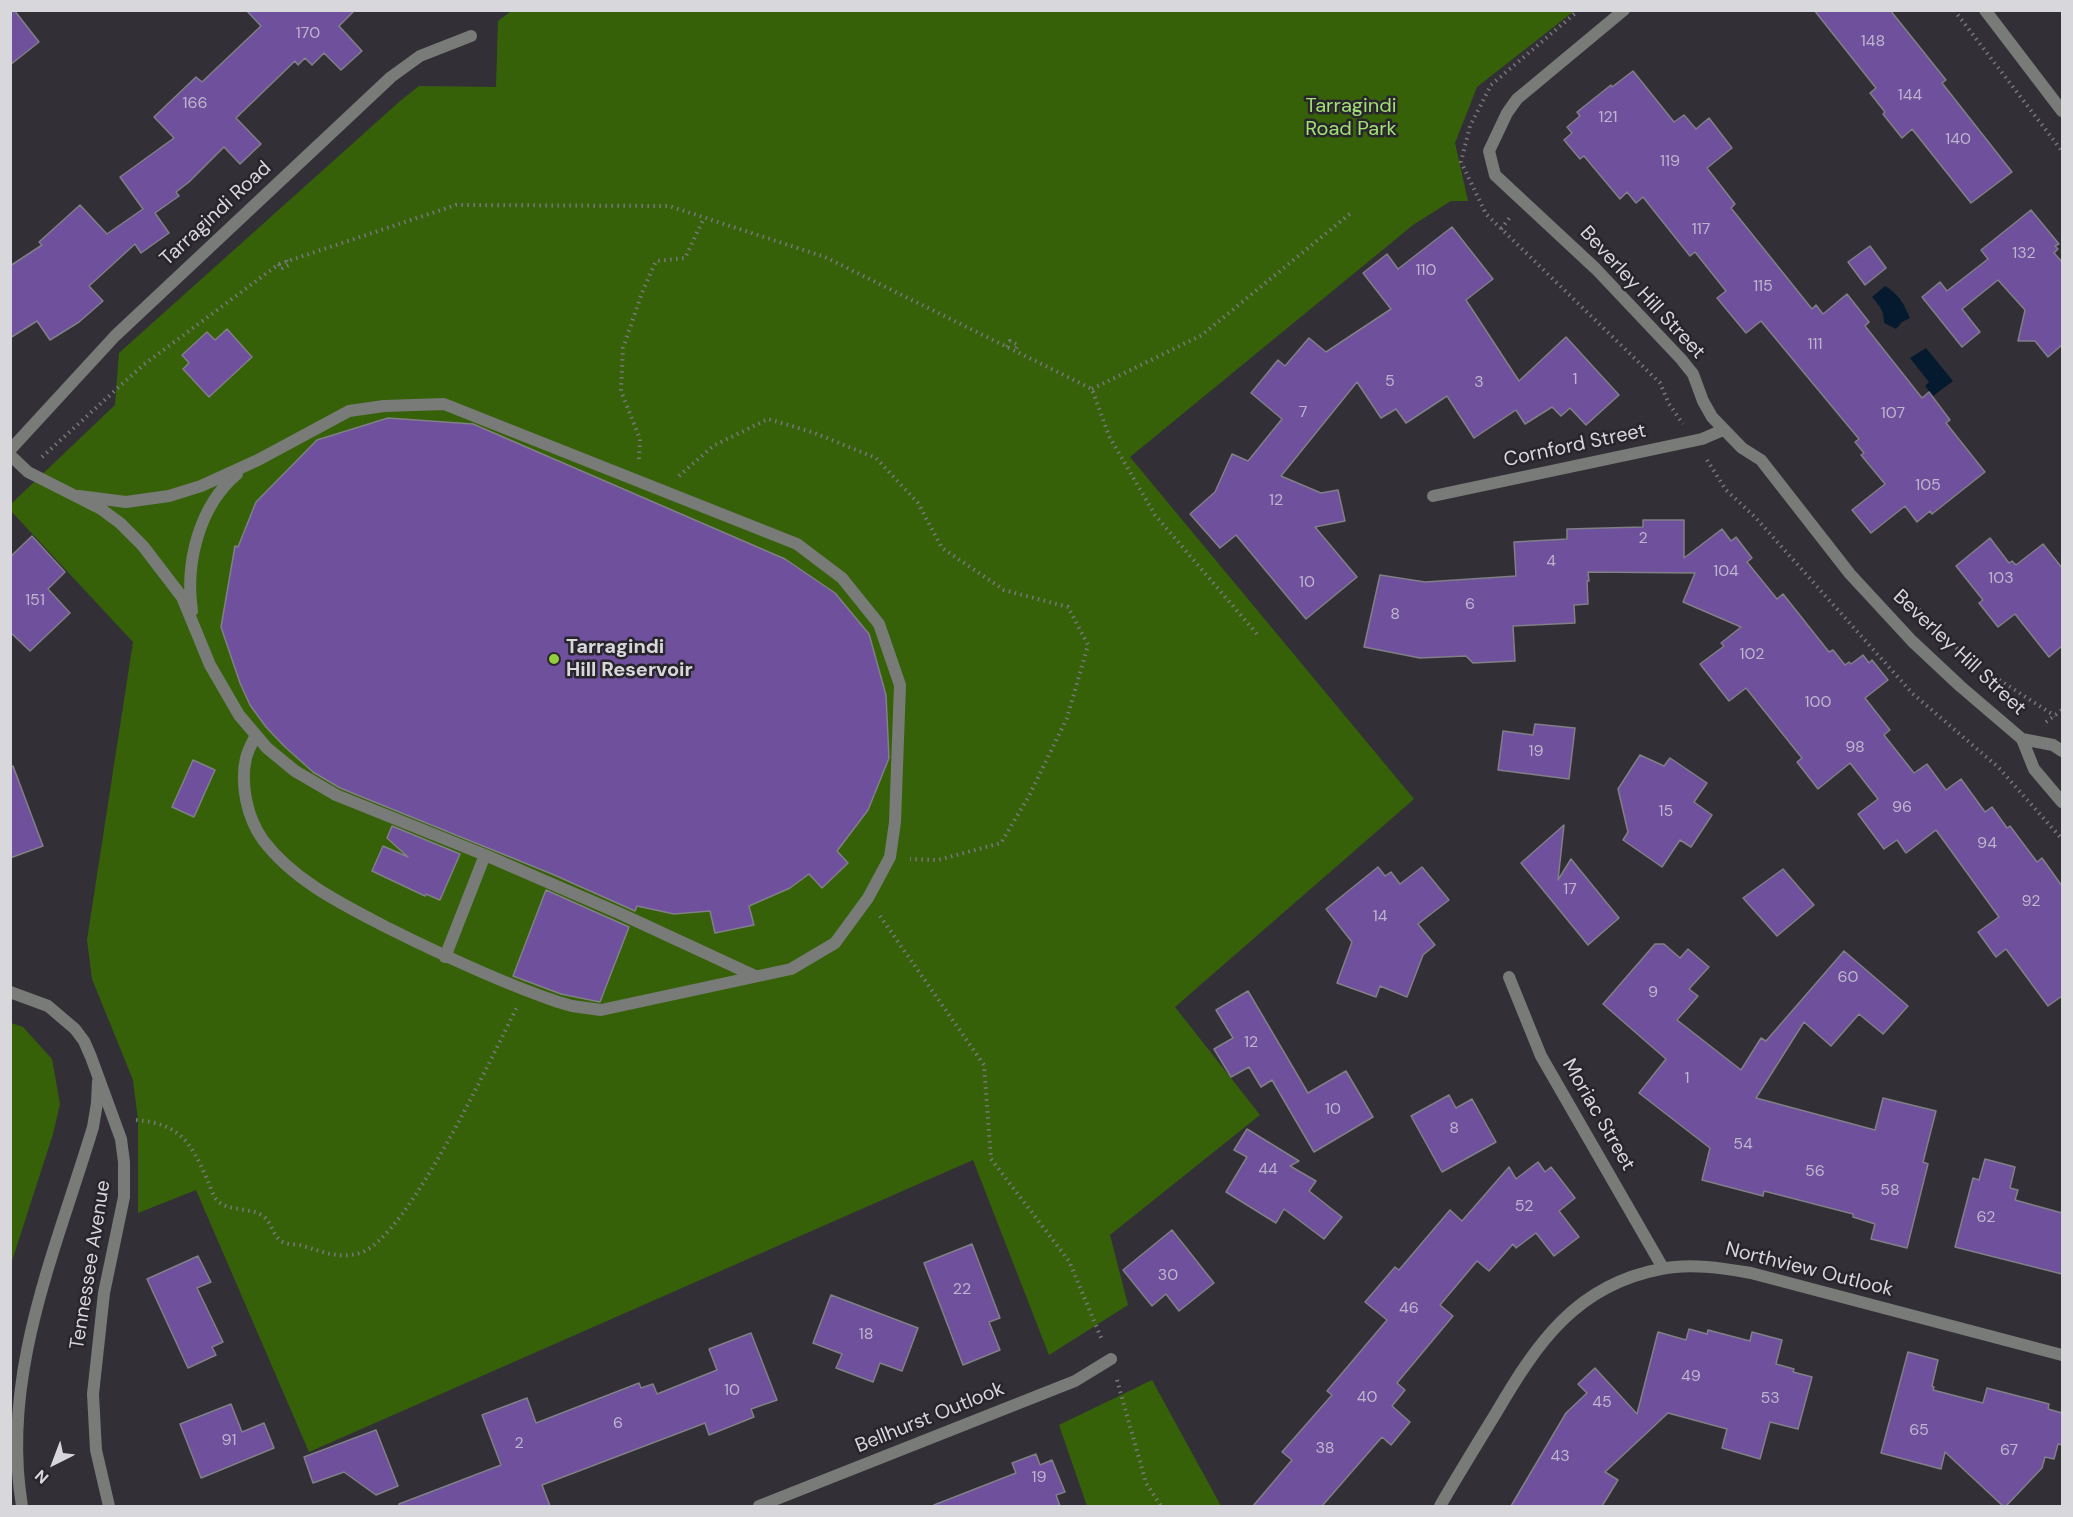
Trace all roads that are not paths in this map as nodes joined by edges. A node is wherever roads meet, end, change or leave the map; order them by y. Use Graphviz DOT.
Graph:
graph roads {
  1 [pos="1624,10"];
  2 [pos="1985,10"];
  3 [pos="471,36"];
  4 [pos="2062,111"];
  5 [pos="1723,430"];
  6 [pos="10,450"];
  7 [pos="10,455"];
  8 [pos="258,460"];
  9 [pos="79,496"];
  10 [pos="1433,496"];
  11 [pos="195,628"];
  12 [pos="255,737"];
  13 [pos="2022,739"];
  14 [pos="2062,751"];
  15 [pos="2062,802"];
  16 [pos="485,855"];
  17 [pos="446,957"];
  18 [pos="755,976"];
  19 [pos="1509,976"];
  20 [pos="10,992"];
  21 [pos="98,1077"];
  22 [pos="1663,1268"];
  23 [pos="2062,1355"];
  24 [pos="1111,1359"];
  25 [pos="22,1506"];
  26 [pos="108,1506"];
  27 [pos="759,1506"];
  28 [pos="1440,1506"];
  1 -- 5 [label="street, Beverley Hill Street"];
  2 -- 4 [label="street"];
  3 -- 6 [label="street, Tarragindi Road"];
  5 -- 10 [label="street, Cornford Street"];
  5 -- 13 [label="street, Beverley Hill Street"];
  7 -- 9 [label="street"];
  8 -- 9 [label="street"];
  8 -- 11 [label="street"];
  8 -- 18 [label="street"];
  9 -- 11 [label="street"];
  11 -- 12 [label="street"];
  12 -- 16 [label="street"];
  12 -- 17 [label="street"];
  13 -- 14 [label="street, Beverley Hill Street"];
  13 -- 15 [label="street, Beverley Hill Street"];
  16 -- 17 [label="street"];
  16 -- 18 [label="street"];
  17 -- 18 [label="street"];
  19 -- 22 [label="street, Moriac Street"];
  20 -- 21 [label="street"];
  21 -- 25 [label="street, Tennessee Avenue"];
  21 -- 26 [label="street, Tennessee Avenue"];
  22 -- 23 [label="street, Northview Outlook"];
  22 -- 28 [label="street, Northview Outlook"];
  24 -- 27 [label="street, Bellhurst Outlook"];
}
